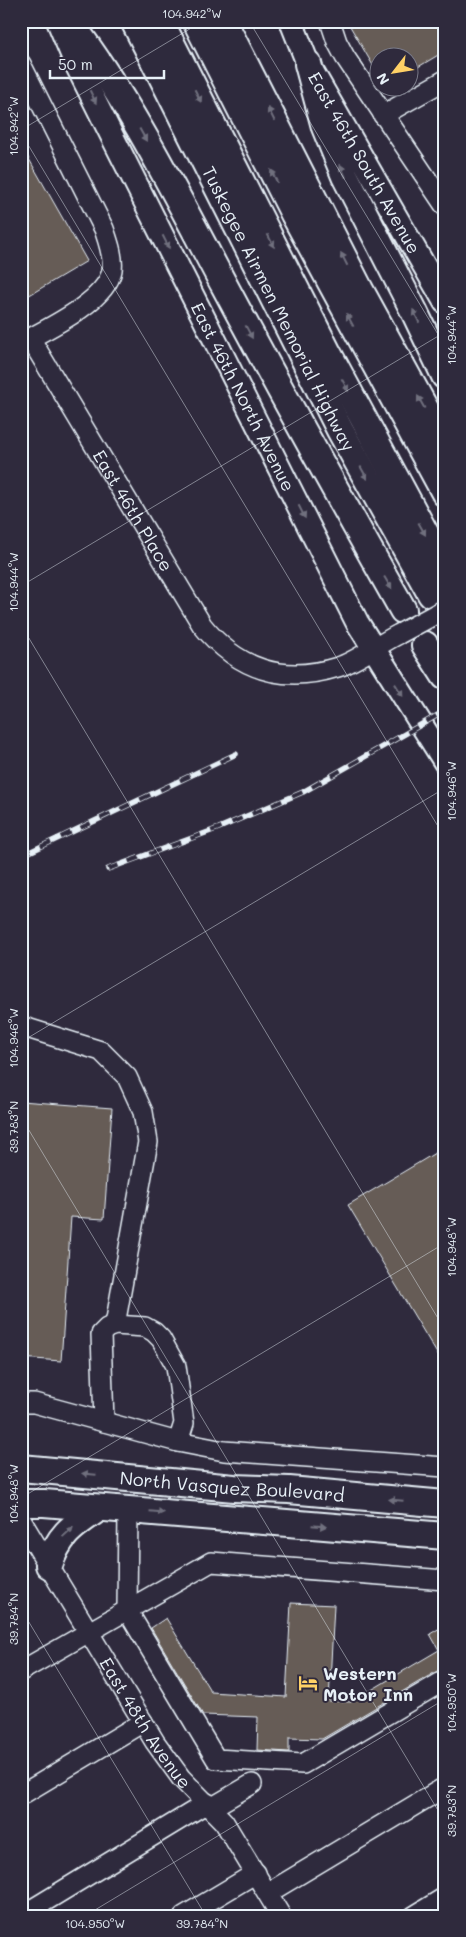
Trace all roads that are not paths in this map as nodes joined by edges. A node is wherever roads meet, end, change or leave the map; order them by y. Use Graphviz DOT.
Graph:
graph roads {
  1 [pos="58,21"];
  2 [pos="69,21"];
  3 [pos="134,21"];
  4 [pos="160,21"];
  5 [pos="196,21"];
  6 [pos="224,21"];
  7 [pos="291,21"];
  8 [pos="330,21"];
  9 [pos="21,64"];
  10 [pos="308,64"];
  11 [pos="445,80"];
  12 [pos="383,115"];
  13 [pos="445,206"];
  14 [pos="445,302"];
  15 [pos="26,341"];
  16 [pos="445,376"];
  17 [pos="445,445"];
  18 [pos="445,493"];
  19 [pos="445,570"];
  20 [pos="438,602"];
  21 [pos="401,622"];
  22 [pos="424,645"];
  23 [pos="373,648"];
  24 [pos="445,676"];
  25 [pos="445,762"];
  26 [pos="21,1029"];
  27 [pos="115,1325"];
  28 [pos="21,1403"];
  29 [pos="104,1422"];
  30 [pos="178,1442"];
  31 [pos="445,1467"];
  32 [pos="21,1468"];
  33 [pos="21,1503"];
  34 [pos="445,1504"];
  35 [pos="99,1508"];
  36 [pos="128,1510"];
  37 [pos="24,1528"];
  38 [pos="445,1536"];
  39 [pos="49,1566"];
  40 [pos="445,1580"];
  41 [pos="127,1610"];
  42 [pos="88,1632"];
  43 [pos="21,1671"];
  44 [pos="445,1680"];
  45 [pos="142,1722"];
  46 [pos="252,1784"];
  47 [pos="445,1787"];
  48 [pos="21,1795"];
  49 [pos="209,1806"];
  50 [pos="256,1873"];
  51 [pos="268,1893"];
  52 [pos="445,1897"];
  53 [pos="21,1916"];
  54 [pos="184,1916"];
  55 [pos="281,1916"];
  56 [pos="414,1916"];
  1 -- 23 [label="main road, East 46th North Avenue, one-way"];
  2 -- 21 [label="highway, one-way"];
  3 -- 20 [label="highway, Tuskegee Airmen Memorial Highway, one-way"];
  4 -- 19 [label="highway, one-way"];
  18 -- 5 [label="highway, one-way"];
  17 -- 6 [label="highway, one-way"];
  7 -- 10 [label="main road, East 46th South Avenue"];
  8 -- 12 [label="street"];
  9 -- 15 [label="street"];
  10 -- 14 [label="main road, East 46th South Avenue"];
  16 -- 10 [label="highway, one-way"];
  11 -- 12 [label="street"];
  12 -- 13 [label="street"];
  15 -- 23 [label="street, East 46th Place"];
  20 -- 21 [label="street, East 46th Place, bridge"];
  21 -- 23 [label="street, East 46th Place"];
  22 -- 24 [label="highway"];
  23 -- 25 [label="main road, East 46th North Avenue, one-way"];
  26 -- 27 [label="street"];
  27 -- 29 [label="street"];
  27 -- 30 [label="street"];
  28 -- 29 [label="street"];
  29 -- 30 [label="street"];
  30 -- 31 [label="street"];
  34 -- 32 [label="highway, North Vasquez Boulevard, one-way"];
  33 -- 35 [label="highway, North Vasquez Boulevard"];
  35 -- 36 [label="highway, North Vasquez Boulevard"];
  39 -- 35 [label="highway, one-way"];
  36 -- 38 [label="highway, North Vasquez Boulevard, one-way"];
  36 -- 41 [label="street"];
  37 -- 39 [label="street, East 48th Avenue"];
  39 -- 42 [label="street, East 48th Avenue"];
  40 -- 41 [label="street"];
  41 -- 42 [label="street"];
  41 -- 44 [label="street"];
  42 -- 43 [label="street"];
  42 -- 45 [label="street, East 48th Avenue"];
  45 -- 48 [label="street"];
  45 -- 49 [label="street, East 48th Avenue"];
  46 -- 49 [label="street"];
  47 -- 51 [label="street"];
  49 -- 50 [label="street, East 48th Avenue"];
  49 -- 53 [label="street"];
  50 -- 51 [label="street, East 48th Avenue"];
  50 -- 54 [label="street"];
  51 -- 55 [label="street, East 48th Avenue"];
  52 -- 56 [label="street"];
}
